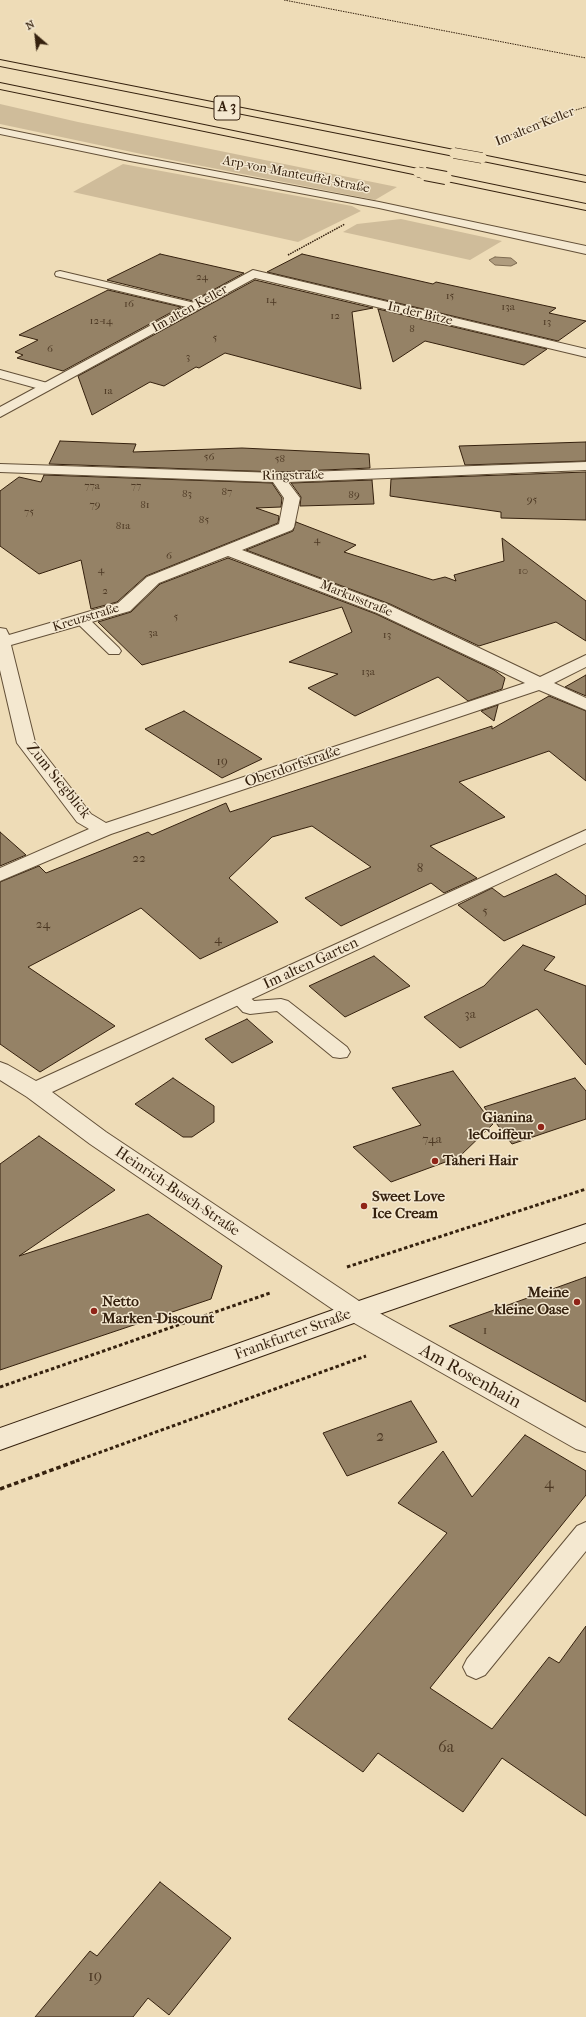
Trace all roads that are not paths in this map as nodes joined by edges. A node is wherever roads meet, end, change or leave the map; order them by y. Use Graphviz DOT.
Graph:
graph roads {
  1 [pos="0,63"];
  2 [pos="0,86"];
  3 [pos="0,131"];
  4 [pos="586,179"];
  5 [pos="586,207"];
  6 [pos="586,250"];
  7 [pos="60,274"];
  8 [pos="253,274"];
  9 [pos="195,306"];
  10 [pos="586,353"];
  11 [pos="0,374"];
  12 [pos="47,387"];
  13 [pos="0,413"];
  14 [pos="586,466"];
  15 [pos="0,468"];
  16 [pos="278,478"];
  17 [pos="228,550"];
  18 [pos="81,619"];
  19 [pos="1,637"];
  20 [pos="114,651"];
  21 [pos="586,660"];
  22 [pos="539,684"];
  23 [pos="586,705"];
  24 [pos="104,830"];
  25 [pos="586,836"];
  26 [pos="0,875"];
  27 [pos="238,997"];
  28 [pos="340,1052"];
  29 [pos="0,1070"];
  30 [pos="35,1091"];
  31 [pos="586,1233"];
  32 [pos="356,1312"];
  33 [pos="0,1439"];
  34 [pos="586,1441"];
  35 [pos="586,1533"];
  36 [pos="476,1667"];
  1 -- 4 [label="highway, A 3, bridge"];
  2 -- 5 [label="highway, A 3, bridge"];
  3 -- 6 [label="street, Arp-von-Manteuffel-Straße"];
  7 -- 9 [label="lane"];
  8 -- 9 [label="street, Im alten Keller"];
  8 -- 10 [label="street, In der Bitze"];
  9 -- 12 [label="street, Im alten Keller"];
  11 -- 12 [label="lane"];
  12 -- 13 [label="street, Im alten Keller"];
  14 -- 16 [label="street, Ringstraße"];
  15 -- 16 [label="street, Ringstraße"];
  16 -- 17 [label="street"];
  17 -- 18 [label="street, Kreuzstraße"];
  17 -- 22 [label="street, Markusstraße"];
  18 -- 19 [label="street, Kreuzstraße"];
  18 -- 20 [label="lane"];
  19 -- 24 [label="street, Zum Siegblick"];
  21 -- 22 [label="street, Oberdorfstraße"];
  22 -- 23 [label="street, Markusstraße"];
  22 -- 24 [label="street, Oberdorfstraße"];
  24 -- 26 [label="street, Oberdorfstraße"];
  25 -- 27 [label="street, Im alten Garten"];
  27 -- 28 [label="lane"];
  27 -- 30 [label="street, Im alten Garten"];
  29 -- 30 [label="street, Heinrich-Busch-Straße"];
  30 -- 32 [label="street, Heinrich-Busch-Straße"];
  31 -- 32 [label="street, Frankfurter Straße"];
  32 -- 33 [label="street, Frankfurter Straße"];
  32 -- 34 [label="street, Am Rosenhain"];
  35 -- 36 [label="lane"];
}
